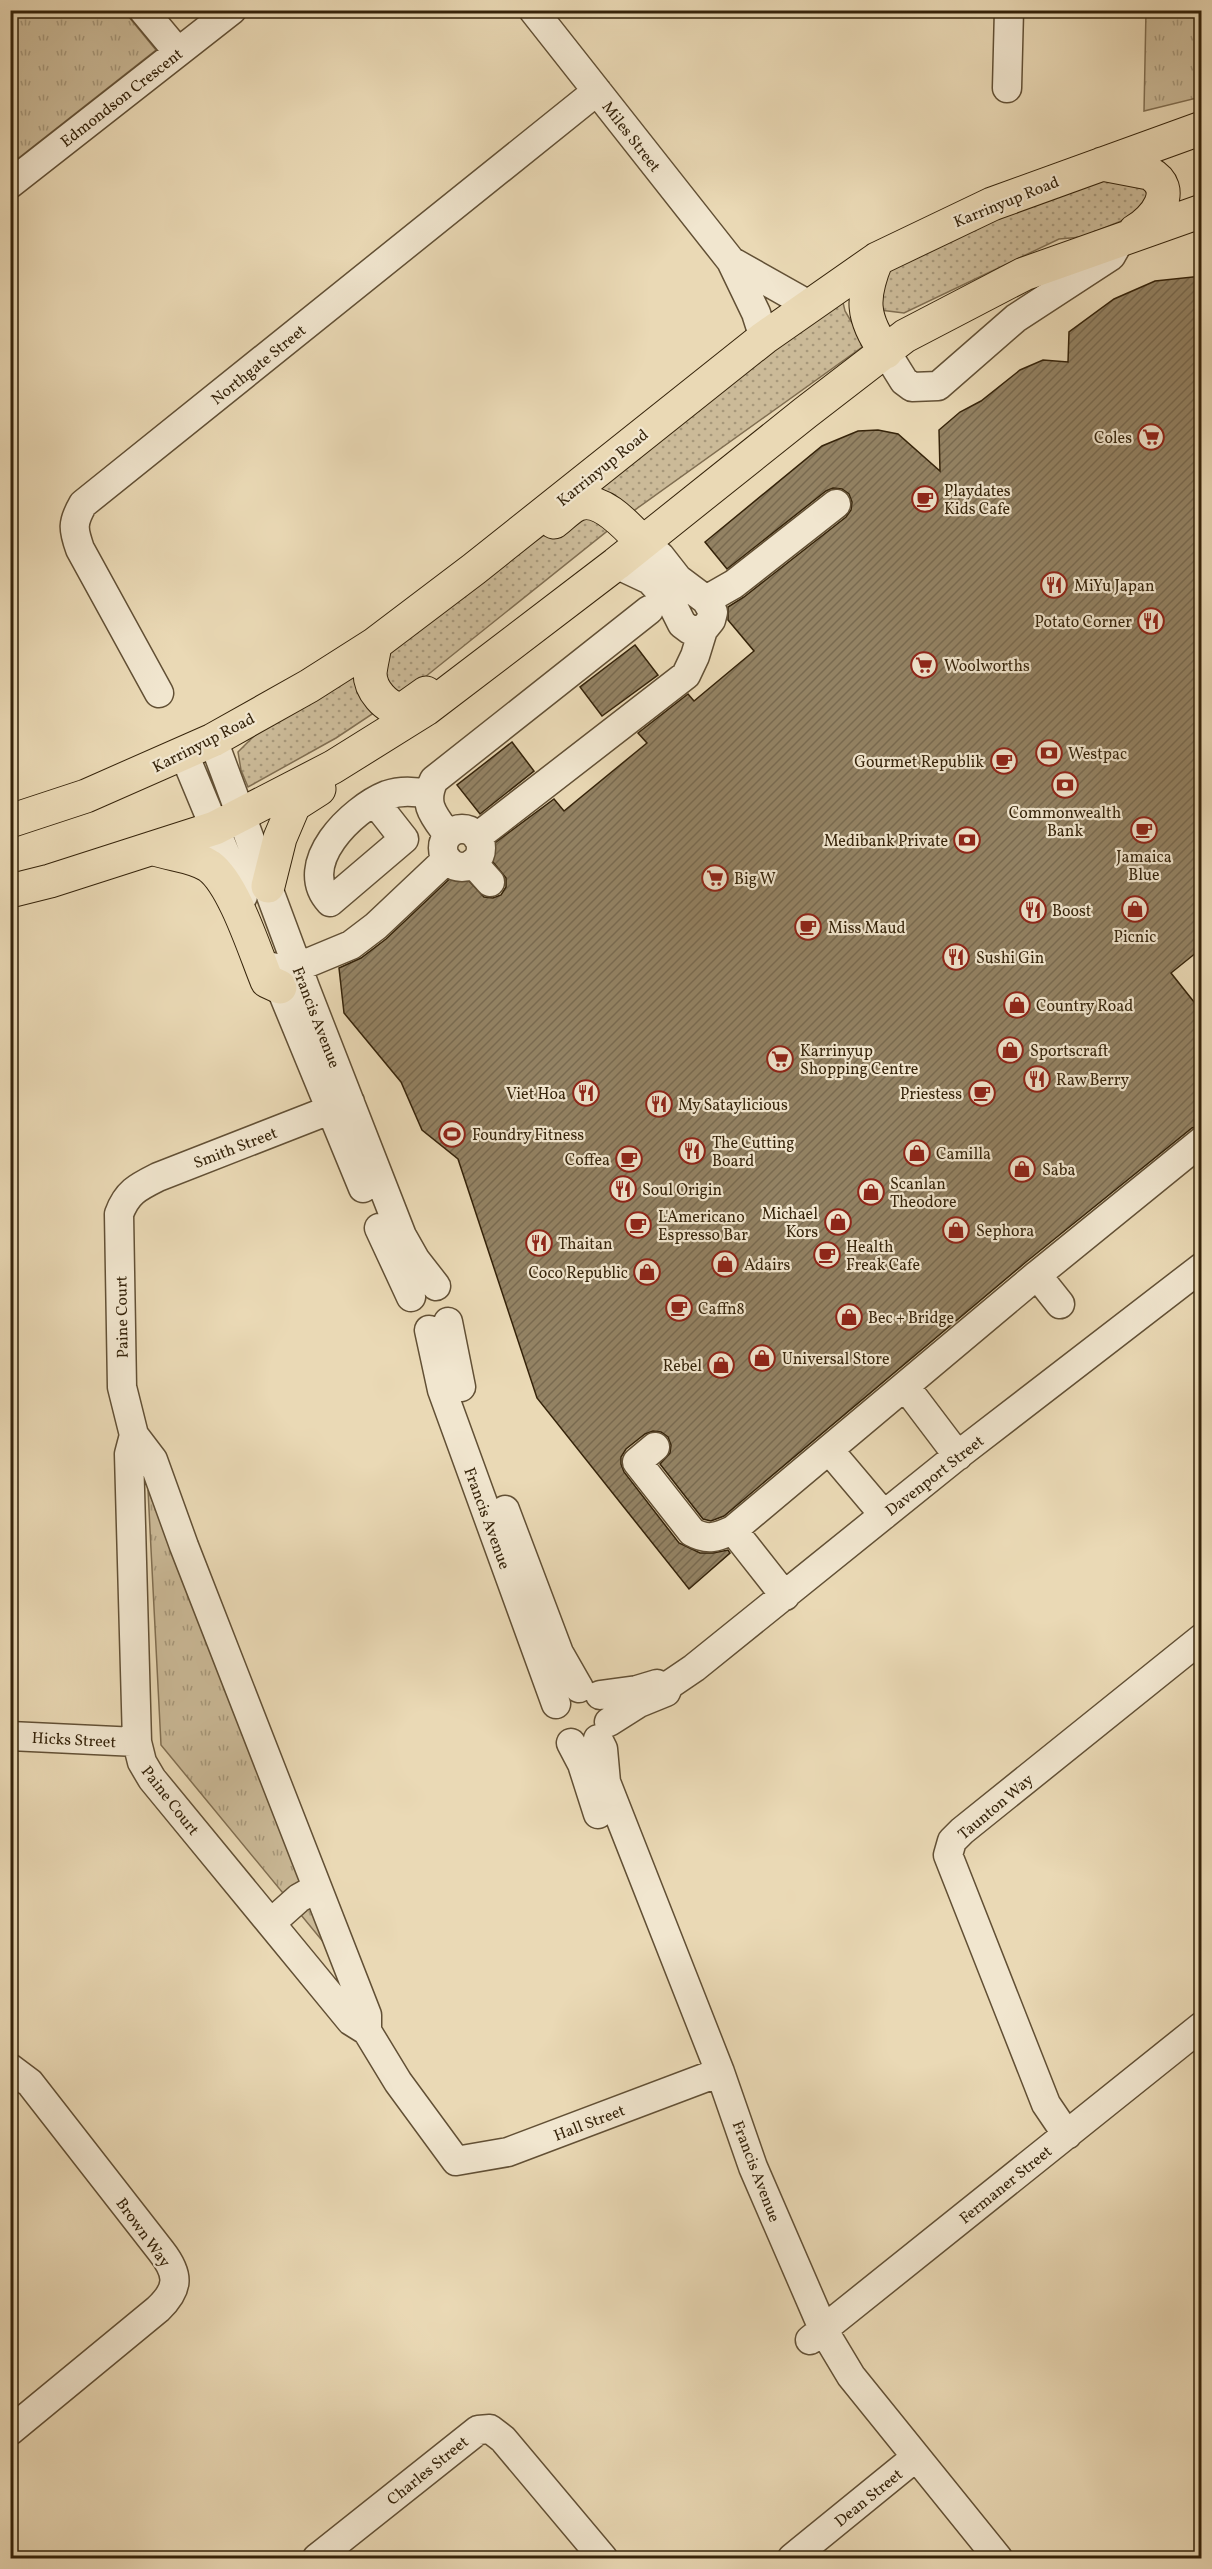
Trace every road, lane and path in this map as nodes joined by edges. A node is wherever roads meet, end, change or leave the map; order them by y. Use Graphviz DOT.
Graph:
graph roads {
  1 [pos="143,10"];
  2 [pos="232,10"];
  3 [pos="533,10"];
  4 [pos="1009,10"];
  5 [pos="178,52"];
  6 [pos="1006,88"];
  7 [pos="597,91"];
  8 [pos="1202,128"];
  9 [pos="1169,139"];
  10 [pos="1202,147"];
  11 [pos="1102,164"];
  12 [pos="10,184"];
  13 [pos="1202,211"];
  14 [pos="1120,240"];
  15 [pos="877,259"];
  16 [pos="731,261"];
  17 [pos="809,305"];
  18 [pos="764,338"];
  19 [pos="886,352"];
  20 [pos="836,504"];
  21 [pos="642,542"];
  22 [pos="616,564"];
  23 [pos="474,569"];
  24 [pos="706,600"];
  25 [pos="649,610"];
  26 [pos="703,630"];
  27 [pos="375,644"];
  28 [pos="468,676"];
  29 [pos="159,693"];
  30 [pos="213,740"];
  31 [pos="184,754"];
  32 [pos="428,794"];
  33 [pos="375,802"];
  34 [pos="10,821"];
  35 [pos="228,822"];
  36 [pos="152,848"];
  37 [pos="467,855"];
  38 [pos="268,886"];
  39 [pos="10,891"];
  40 [pos="289,977"];
  41 [pos="340,1106"];
  42 [pos="1202,1141"];
  43 [pos="124,1199"];
  44 [pos="1202,1267"];
  45 [pos="1037,1275"];
  46 [pos="424,1292"];
  47 [pos="1060,1304"];
  48 [pos="438,1326"];
  49 [pos="905,1386"];
  50 [pos="134,1435"];
  51 [pos="655,1447"];
  52 [pos="829,1449"];
  53 [pos="958,1456"];
  54 [pos="884,1515"];
  55 [pos="733,1530"];
  56 [pos="785,1596"];
  57 [pos="1202,1638"];
  58 [pos="669,1685"];
  59 [pos="578,1695"];
  60 [pos="593,1735"];
  61 [pos="10,1736"];
  62 [pos="137,1742"];
  63 [pos="317,1888"];
  64 [pos="271,1923"];
  65 [pos="1202,2026"];
  66 [pos="367,2031"];
  67 [pos="10,2068"];
  68 [pos="711,2076"];
  69 [pos="1067,2135"];
  70 [pos="456,2160"];
  71 [pos="816,2336"];
  72 [pos="10,2431"];
  73 [pos="909,2463"];
  74 [pos="317,2559"];
  75 [pos="603,2559"];
  76 [pos="792,2559"];
  77 [pos="974,2559"];
  78 [pos="998,2559"];
  1 -- 5 [label="street"];
  2 -- 5 [label="street, Edmondson Crescent"];
  3 -- 7 [label="street, Miles Street"];
  4 -- 6 [label="street"];
  5 -- 12 [label="street, Edmondson Crescent"];
  7 -- 16 [label="street, Miles Street"];
  7 -- 29 [label="street, Northgate Street"];
  8 -- 9 [label="highway, Karrinyup Road"];
  9 -- 10 [label="street"];
  9 -- 11 [label="highway, Karrinyup Road"];
  11 -- 14 [label="highway"];
  11 -- 15 [label="highway, Karrinyup Road"];
  13 -- 14 [label="highway"];
  14 -- 19 [label="highway"];
  14 -- 19 [label="street"];
  15 -- 17 [label="highway, Karrinyup Road"];
  15 -- 19 [label="highway"];
  16 -- 17 [label="street, Miles Street"];
  16 -- 18 [label="street, Miles Street"];
  17 -- 18 [label="highway, Karrinyup Road"];
  18 -- 23 [label="highway, Karrinyup Road"];
  19 -- 21 [label="highway"];
  20 -- 24 [label="street"];
  21 -- 22 [label="highway"];
  21 -- 23 [label="highway"];
  21 -- 24 [label="street"];
  22 -- 26 [label="street"];
  22 -- 28 [label="highway"];
  23 -- 27 [label="highway, Karrinyup Road"];
  24 -- 26 [label="street"];
  25 -- 32 [label="street"];
  26 -- 37 [label="street"];
  27 -- 28 [label="highway"];
  27 -- 30 [label="highway, Karrinyup Road"];
  28 -- 35 [label="highway"];
  28 -- 38 [label="highway"];
  30 -- 31 [label="highway, Karrinyup Road"];
  30 -- 35 [label="street, Francis Avenue"];
  31 -- 34 [label="highway, Karrinyup Road"];
  31 -- 35 [label="street, Francis Avenue"];
  32 -- 33 [label="street"];
  32 -- 37 [label="street"];
  35 -- 36 [label="highway"];
  35 -- 38 [label="street, Francis Avenue"];
  35 -- 40 [label="street, Francis Avenue"];
  36 -- 39 [label="highway"];
  36 -- 40 [label="highway"];
  37 -- 40 [label="street"];
  38 -- 40 [label="street, Francis Avenue"];
  40 -- 41 [label="street, Francis Avenue"];
  41 -- 43 [label="street, Smith Street"];
  41 -- 46 [label="street, Francis Avenue"];
  42 -- 45 [label="street"];
  43 -- 50 [label="street, Paine Court"];
  44 -- 53 [label="street, Davenport Street"];
  45 -- 47 [label="street"];
  45 -- 49 [label="street"];
  46 -- 48 [label="street, Francis Avenue"];
  46 -- 48 [label="street, Francis Avenue"];
  48 -- 59 [label="street, Francis Avenue"];
  49 -- 52 [label="street"];
  49 -- 53 [label="street"];
  50 -- 62 [label="street, Paine Court"];
  50 -- 63 [label="street, Paine Court"];
  51 -- 55 [label="street"];
  52 -- 54 [label="street"];
  52 -- 55 [label="street"];
  53 -- 54 [label="street, Davenport Street"];
  54 -- 56 [label="street, Davenport Street"];
  55 -- 56 [label="street"];
  56 -- 58 [label="street, Davenport Street"];
  57 -- 69 [label="street, Taunton Way"];
  58 -- 59 [label="street, Davenport Street"];
  58 -- 60 [label="street, Davenport Street"];
  59 -- 60 [label="street"];
  59 -- 60 [label="street"];
  60 -- 68 [label="street, Francis Avenue"];
  61 -- 62 [label="street, Hicks Street"];
  62 -- 64 [label="street, Paine Court"];
  63 -- 64 [label="street"];
  63 -- 66 [label="street, Paine Court"];
  64 -- 66 [label="street, Paine Court"];
  65 -- 69 [label="street, Fermaner Street"];
  66 -- 70 [label="street, Paine Court"];
  67 -- 72 [label="street, Brown Way"];
  68 -- 70 [label="street, Hall Street"];
  68 -- 71 [label="street, Francis Avenue"];
  69 -- 71 [label="street, Fermaner Street"];
  71 -- 73 [label="street, Francis Avenue"];
  73 -- 76 [label="street, Dean Street"];
  73 -- 77 [label="street, Francis Avenue"];
  73 -- 78 [label="street, Francis Avenue"];
  74 -- 75 [label="street, Charles Street"];
}
